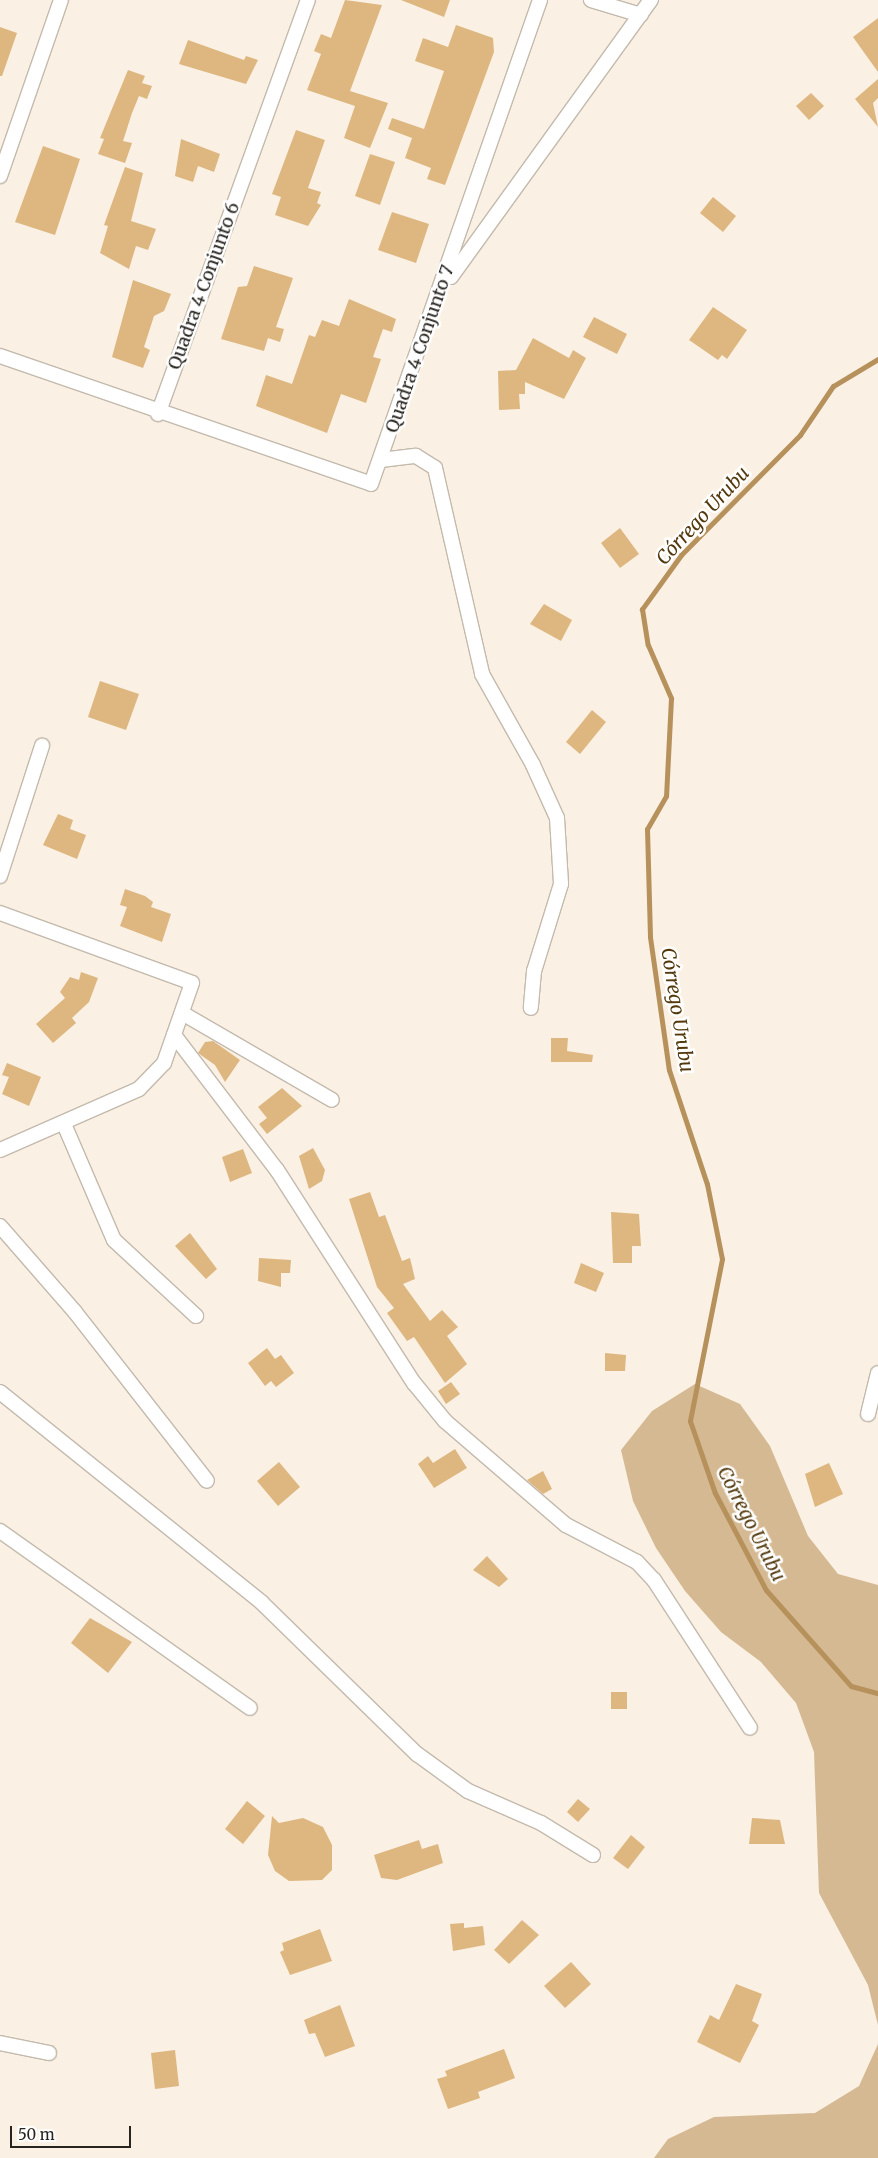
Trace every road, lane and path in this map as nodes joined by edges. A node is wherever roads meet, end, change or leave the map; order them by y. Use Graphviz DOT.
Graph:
graph roads {
  1 [pos="61,0"];
  2 [pos="308,0"];
  3 [pos="540,0"];
  4 [pos="591,0"];
  5 [pos="651,0"];
  6 [pos="640,15"];
  7 [pos="0,176"];
  8 [pos="441,290"];
  9 [pos="0,356"];
  10 [pos="158,414"];
  11 [pos="381,460"];
  12 [pos="42,746"];
  13 [pos="0,876"];
  14 [pos="0,913"];
  15 [pos="531,1008"];
  16 [pos="182,1013"];
  17 [pos="174,1035"];
  18 [pos="332,1100"];
  19 [pos="64,1124"];
  20 [pos="0,1150"];
  21 [pos="0,1226"];
  22 [pos="196,1316"];
  23 [pos="878,1373"];
  24 [pos="0,1392"];
  25 [pos="868,1414"];
  26 [pos="207,1481"];
  27 [pos="0,1531"];
  28 [pos="250,1708"];
  29 [pos="750,1728"];
  30 [pos="593,1855"];
  31 [pos="0,2043"];
  32 [pos="49,2053"];
  1 -- 7 [label="street"];
  2 -- 10 [label="street, Quadra 4 Conjunto 6"];
  3 -- 8 [label="street, Quadra 4 Conjunto 7"];
  4 -- 6 [label="street"];
  5 -- 6 [label="street"];
  6 -- 8 [label="street"];
  8 -- 11 [label="street, Quadra 4 Conjunto 7"];
  9 -- 10 [label="street"];
  10 -- 11 [label="street, Quadra 4 Conjunto 7"];
  11 -- 15 [label="street"];
  12 -- 13 [label="street"];
  14 -- 16 [label="street"];
  16 -- 17 [label="street"];
  16 -- 18 [label="street"];
  17 -- 19 [label="street"];
  17 -- 29 [label="street"];
  19 -- 20 [label="street"];
  19 -- 22 [label="street"];
  21 -- 26 [label="street"];
  23 -- 25 [label="street"];
  24 -- 30 [label="street"];
  27 -- 28 [label="street"];
  31 -- 32 [label="street"];
}
